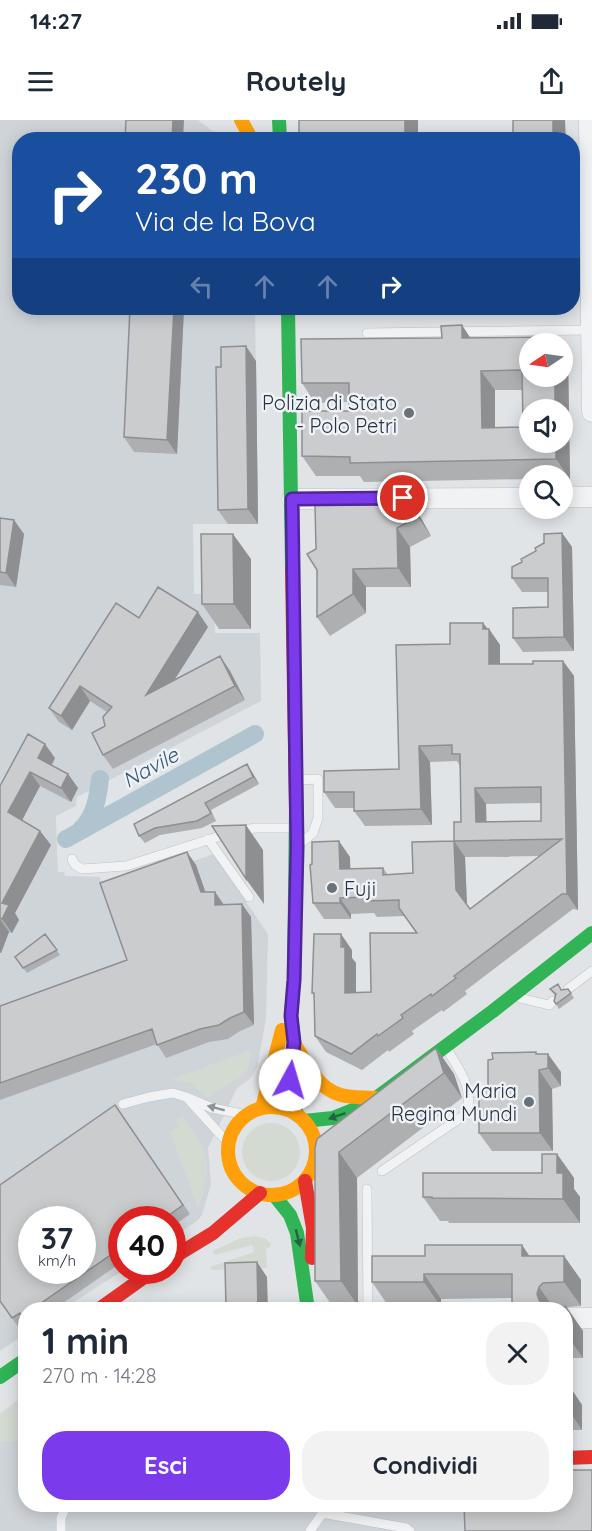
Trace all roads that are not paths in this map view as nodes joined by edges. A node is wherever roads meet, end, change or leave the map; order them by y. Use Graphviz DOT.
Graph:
graph roads {
  1 [pos="589,120"];
  2 [pos="288,315"];
  3 [pos="591,330"];
  4 [pos="367,333"];
  5 [pos="592,412"];
  6 [pos="573,497"];
  7 [pos="592,497"];
  8 [pos="519,498"];
  9 [pos="292,499"];
  10 [pos="296,780"];
  11 [pos="297,828"];
  12 [pos="208,839"];
  13 [pos="297,847"];
  14 [pos="72,859"];
  15 [pos="249,897"];
  16 [pos="592,933"];
  17 [pos="592,971"];
  18 [pos="568,989"];
  19 [pos="512,996"];
  20 [pos="553,1001"];
  21 [pos="291,1016"];
  22 [pos="294,1042"];
  23 [pos="445,1047"];
  24 [pos="186,1097"];
  25 [pos="371,1101"];
  26 [pos="123,1104"];
  27 [pos="262,1108"];
  28 [pos="247,1115"];
  29 [pos="301,1118"];
  30 [pos="354,1123"];
  31 [pos="229,1144"];
  32 [pos="331,1145"];
  33 [pos="315,1157"];
  34 [pos="232,1169"];
  35 [pos="382,1171"];
  36 [pos="304,1181"];
  37 [pos="368,1189"];
  38 [pos="226,1191"];
  39 [pos="267,1194"];
  40 [pos="219,1209"];
  41 [pos="194,1243"];
  42 [pos="186,1248"];
  43 [pos="134,1284"];
  44 [pos="305,1288"];
  45 [pos="109,1302"];
  46 [pos="307,1302"];
  47 [pos="368,1302"];
  48 [pos="573,1318"];
  49 [pos="592,1318"];
  50 [pos="18,1365"];
  51 [pos="0,1377"];
  52 [pos="592,1457"];
  53 [pos="573,1458"];
  54 [pos="64,1512"];
  55 [pos="322,1513"];
  56 [pos="61,1531"];
  57 [pos="310,1531"];
  58 [pos="410,1531"];
  1 -- 3 [label="street"];
  2 -- 9 [label="street"];
  3 -- 4 [label="lane"];
  3 -- 5 [label="street"];
  6 -- 7 [label="street"];
  8 -- 9 [label="street"];
  9 -- 10 [label="street"];
  10 -- 11 [label="street"];
  10 -- 13 [label="lane"];
  11 -- 12 [label="lane"];
  11 -- 13 [label="street"];
  12 -- 14 [label="lane"];
  12 -- 15 [label="lane"];
  13 -- 21 [label="street"];
  16 -- 19 [label="street"];
  17 -- 18 [label="lane"];
  19 -- 20 [label="lane"];
  19 -- 23 [label="street"];
  21 -- 22 [label="street"];
  21 -- 27 [label="street"];
  22 -- 25 [label="street"];
  22 -- 29 [label="street"];
  23 -- 25 [label="street"];
  23 -- 35 [label="lane"];
  24 -- 26 [label="lane"];
  28 -- 24 [label="lane, one-way"];
  24 -- 31 [label="lane"];
  25 -- 29 [label="street, one-way"];
  25 -- 30 [label="street"];
  27 -- 28 [label="street"];
  27 -- 29 [label="street"];
  28 -- 31 [label="street"];
  29 -- 33 [label="street"];
  31 -- 34 [label="street"];
  32 -- 33 [label="street"];
  33 -- 36 [label="street"];
  34 -- 38 [label="street"];
  34 -- 39 [label="street"];
  36 -- 39 [label="street"];
  36 -- 44 [label="street"];
  37 -- 47 [label="lane"];
  39 -- 41 [label="street"];
  39 -- 44 [label="street, one-way"];
  40 -- 41 [label="street"];
  41 -- 42 [label="street"];
  43 -- 45 [label="street"];
  44 -- 46 [label="street"];
  48 -- 49 [label="street"];
  50 -- 51 [label="street"];
  52 -- 53 [label="street"];
  54 -- 56 [label="lane"];
  55 -- 57 [label="lane"];
  55 -- 58 [label="lane"];
}
